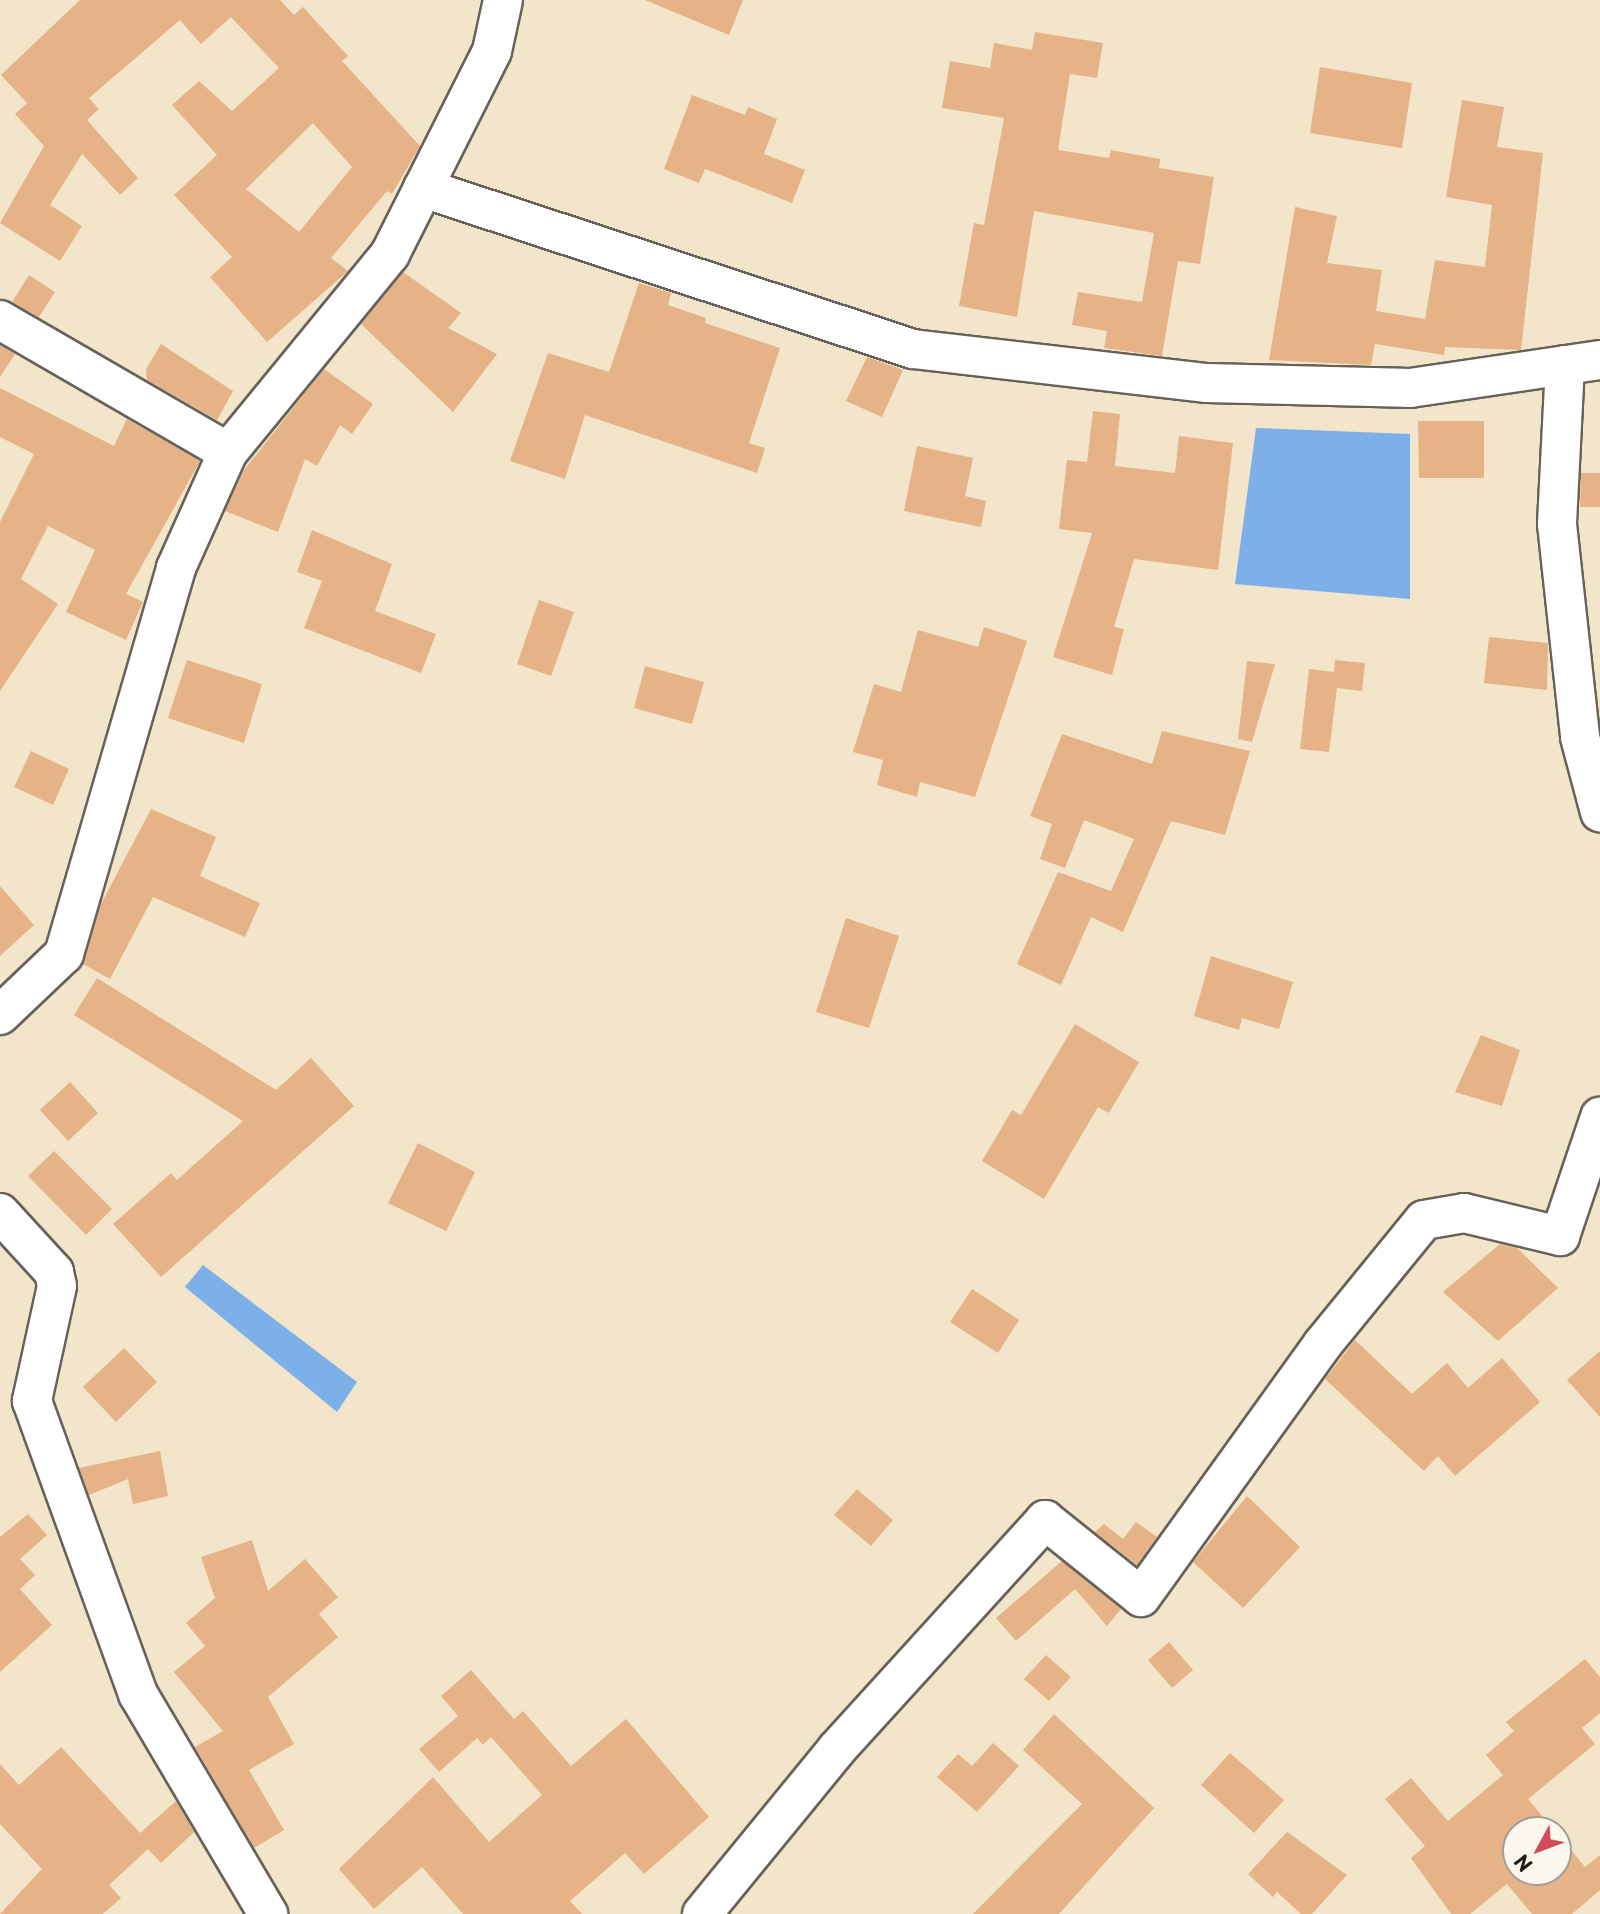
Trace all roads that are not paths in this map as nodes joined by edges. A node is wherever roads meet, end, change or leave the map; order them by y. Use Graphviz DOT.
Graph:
graph roads {
  1 [pos="503,0"];
  2 [pos="424,188"];
  3 [pos="0,320"];
  4 [pos="1582,363"];
  5 [pos="228,452"];
  6 [pos="1600,812"];
  7 [pos="0,1014"];
  8 [pos="1600,1116"];
  9 [pos="0,1213"];
  10 [pos="268,1914"];
  11 [pos="702,1914"];
  1 -- 2 [label="street"];
  2 -- 4 [label="street"];
  2 -- 5 [label="street"];
  3 -- 5 [label="street"];
  4 -- 6 [label="street"];
  5 -- 7 [label="street"];
  8 -- 11 [label="street"];
  9 -- 10 [label="street"];
}
